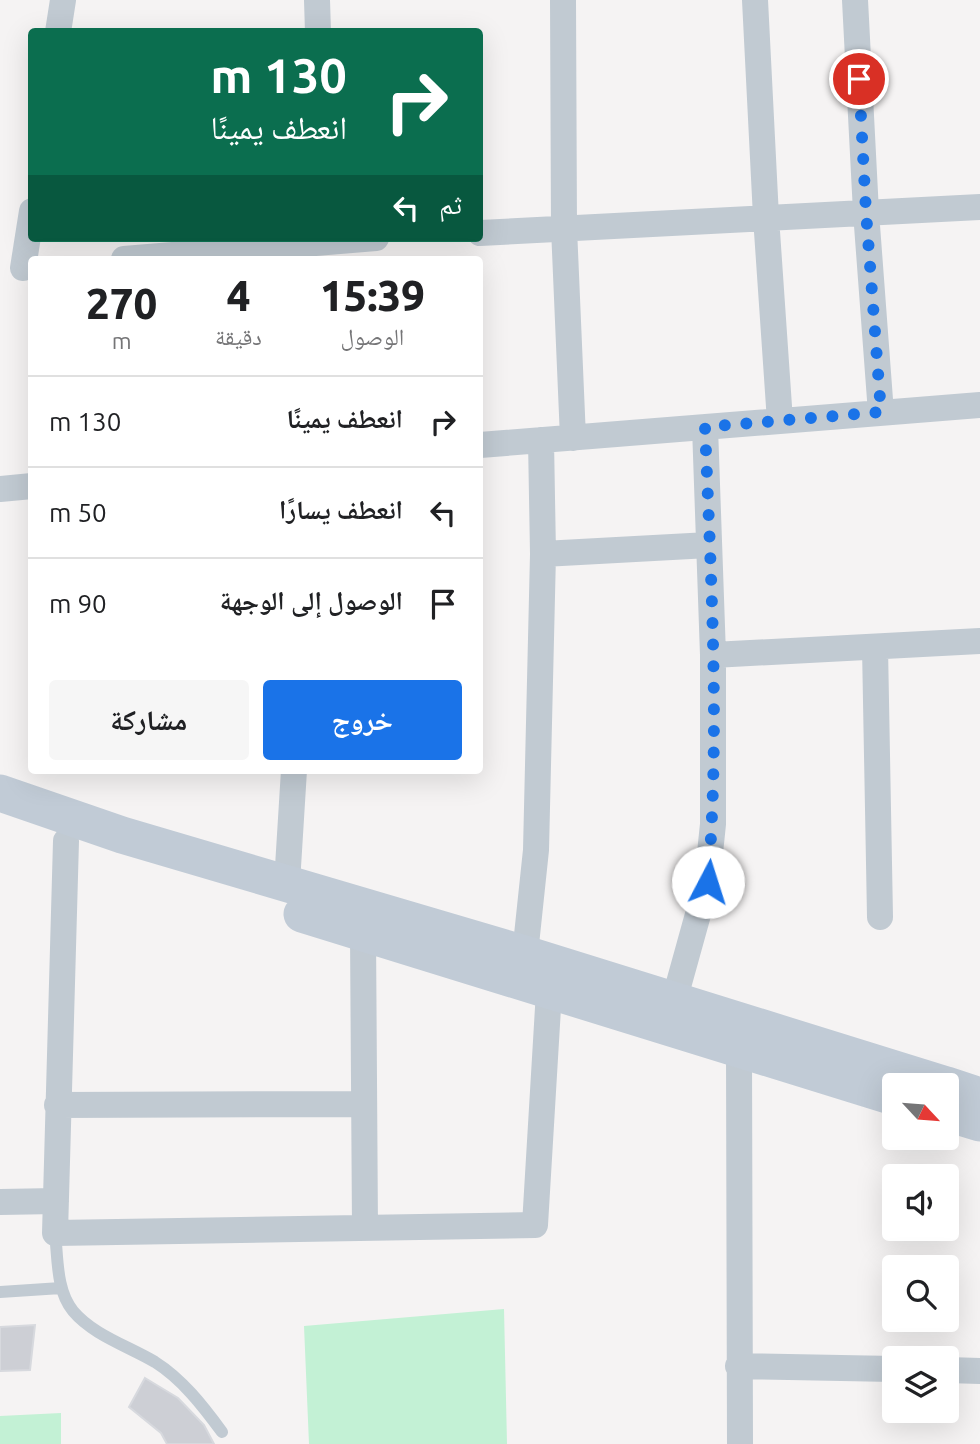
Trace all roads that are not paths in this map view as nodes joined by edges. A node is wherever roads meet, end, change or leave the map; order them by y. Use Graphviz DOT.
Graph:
graph roads {
  1 [pos="63,0"];
  2 [pos="317,0"];
  3 [pos="564,0"];
  4 [pos="755,0"];
  5 [pos="855,0"];
  6 [pos="59,28"];
  7 [pos="318,28"];
  8 [pos="980,207"];
  9 [pos="866,212"];
  10 [pos="766,217"];
  11 [pos="28,228"];
  12 [pos="564,228"];
  13 [pos="483,233"];
  14 [pos="352,242"];
  15 [pos="327,246"];
  16 [pos="171,256"];
  17 [pos="18,269"];
  18 [pos="980,405"];
  19 [pos="881,412"];
  20 [pos="780,421"];
  21 [pos="705,427"];
  22 [pos="573,438"];
  23 [pos="541,440"];
  24 [pos="483,446"];
  25 [pos="28,486"];
  26 [pos="0,489"];
  27 [pos="709,545"];
  28 [pos="543,554"];
  29 [pos="980,641"];
  30 [pos="874,646"];
  31 [pos="713,654"];
  32 [pos="294,774"];
  33 [pos="0,793"];
  34 [pos="0,820"];
  35 [pos="66,841"];
  36 [pos="287,883"];
  37 [pos="880,917"];
  38 [pos="363,933"];
  39 [pos="525,954"];
  40 [pos="549,991"];
  41 [pos="674,1001"];
  42 [pos="739,1051"];
  43 [pos="907,1073"];
  44 [pos="959,1089"];
  45 [pos="882,1093"];
  46 [pos="980,1096"];
  47 [pos="363,1104"];
  48 [pos="57,1105"];
  49 [pos="959,1117"];
  50 [pos="980,1123"];
  51 [pos="0,1202"];
  52 [pos="55,1202"];
  53 [pos="365,1228"];
  54 [pos="55,1233"];
  55 [pos="61,1288"];
  56 [pos="0,1292"];
  57 [pos="738,1366"];
  58 [pos="882,1369"];
  59 [pos="959,1370"];
  60 [pos="980,1371"];
  61 [pos="222,1432"];
  62 [pos="740,1444"];
  1 -- 6 [label="street"];
  2 -- 7 [label="street"];
  3 -- 12 [label="street"];
  4 -- 10 [label="street"];
  5 -- 9 [label="street"];
  8 -- 9 [label="street"];
  9 -- 10 [label="street"];
  9 -- 19 [label="street"];
  10 -- 12 [label="street"];
  10 -- 20 [label="street"];
  11 -- 17 [label="street"];
  12 -- 13 [label="street"];
  12 -- 22 [label="street"];
  14 -- 15 [label="street"];
  15 -- 16 [label="street"];
  18 -- 19 [label="street"];
  19 -- 20 [label="street"];
  20 -- 21 [label="street"];
  21 -- 22 [label="street"];
  21 -- 27 [label="street"];
  22 -- 23 [label="street"];
  23 -- 24 [label="street"];
  23 -- 28 [label="street"];
  25 -- 26 [label="street"];
  27 -- 28 [label="street"];
  27 -- 31 [label="street"];
  28 -- 39 [label="street"];
  29 -- 30 [label="street"];
  30 -- 31 [label="street"];
  30 -- 37 [label="street"];
  31 -- 41 [label="street"];
  32 -- 36 [label="street"];
  33 -- 36 [label="street"];
  34 -- 35 [label="street"];
  35 -- 38 [label="street"];
  35 -- 48 [label="street"];
  36 -- 39 [label="street"];
  38 -- 40 [label="street"];
  38 -- 47 [label="street"];
  39 -- 41 [label="street"];
  40 -- 42 [label="street"];
  40 -- 53 [label="street"];
  41 -- 43 [label="street"];
  42 -- 45 [label="street"];
  42 -- 57 [label="street"];
  44 -- 46 [label="street"];
  47 -- 48 [label="street"];
  47 -- 53 [label="street"];
  48 -- 52 [label="street"];
  49 -- 50 [label="street"];
  51 -- 52 [label="street"];
  52 -- 54 [label="street"];
  53 -- 54 [label="street"];
  54 -- 55 [label="lane"];
  55 -- 56 [label="lane"];
  55 -- 61 [label="lane"];
  57 -- 58 [label="street"];
  57 -- 62 [label="street"];
  59 -- 60 [label="street"];
}
